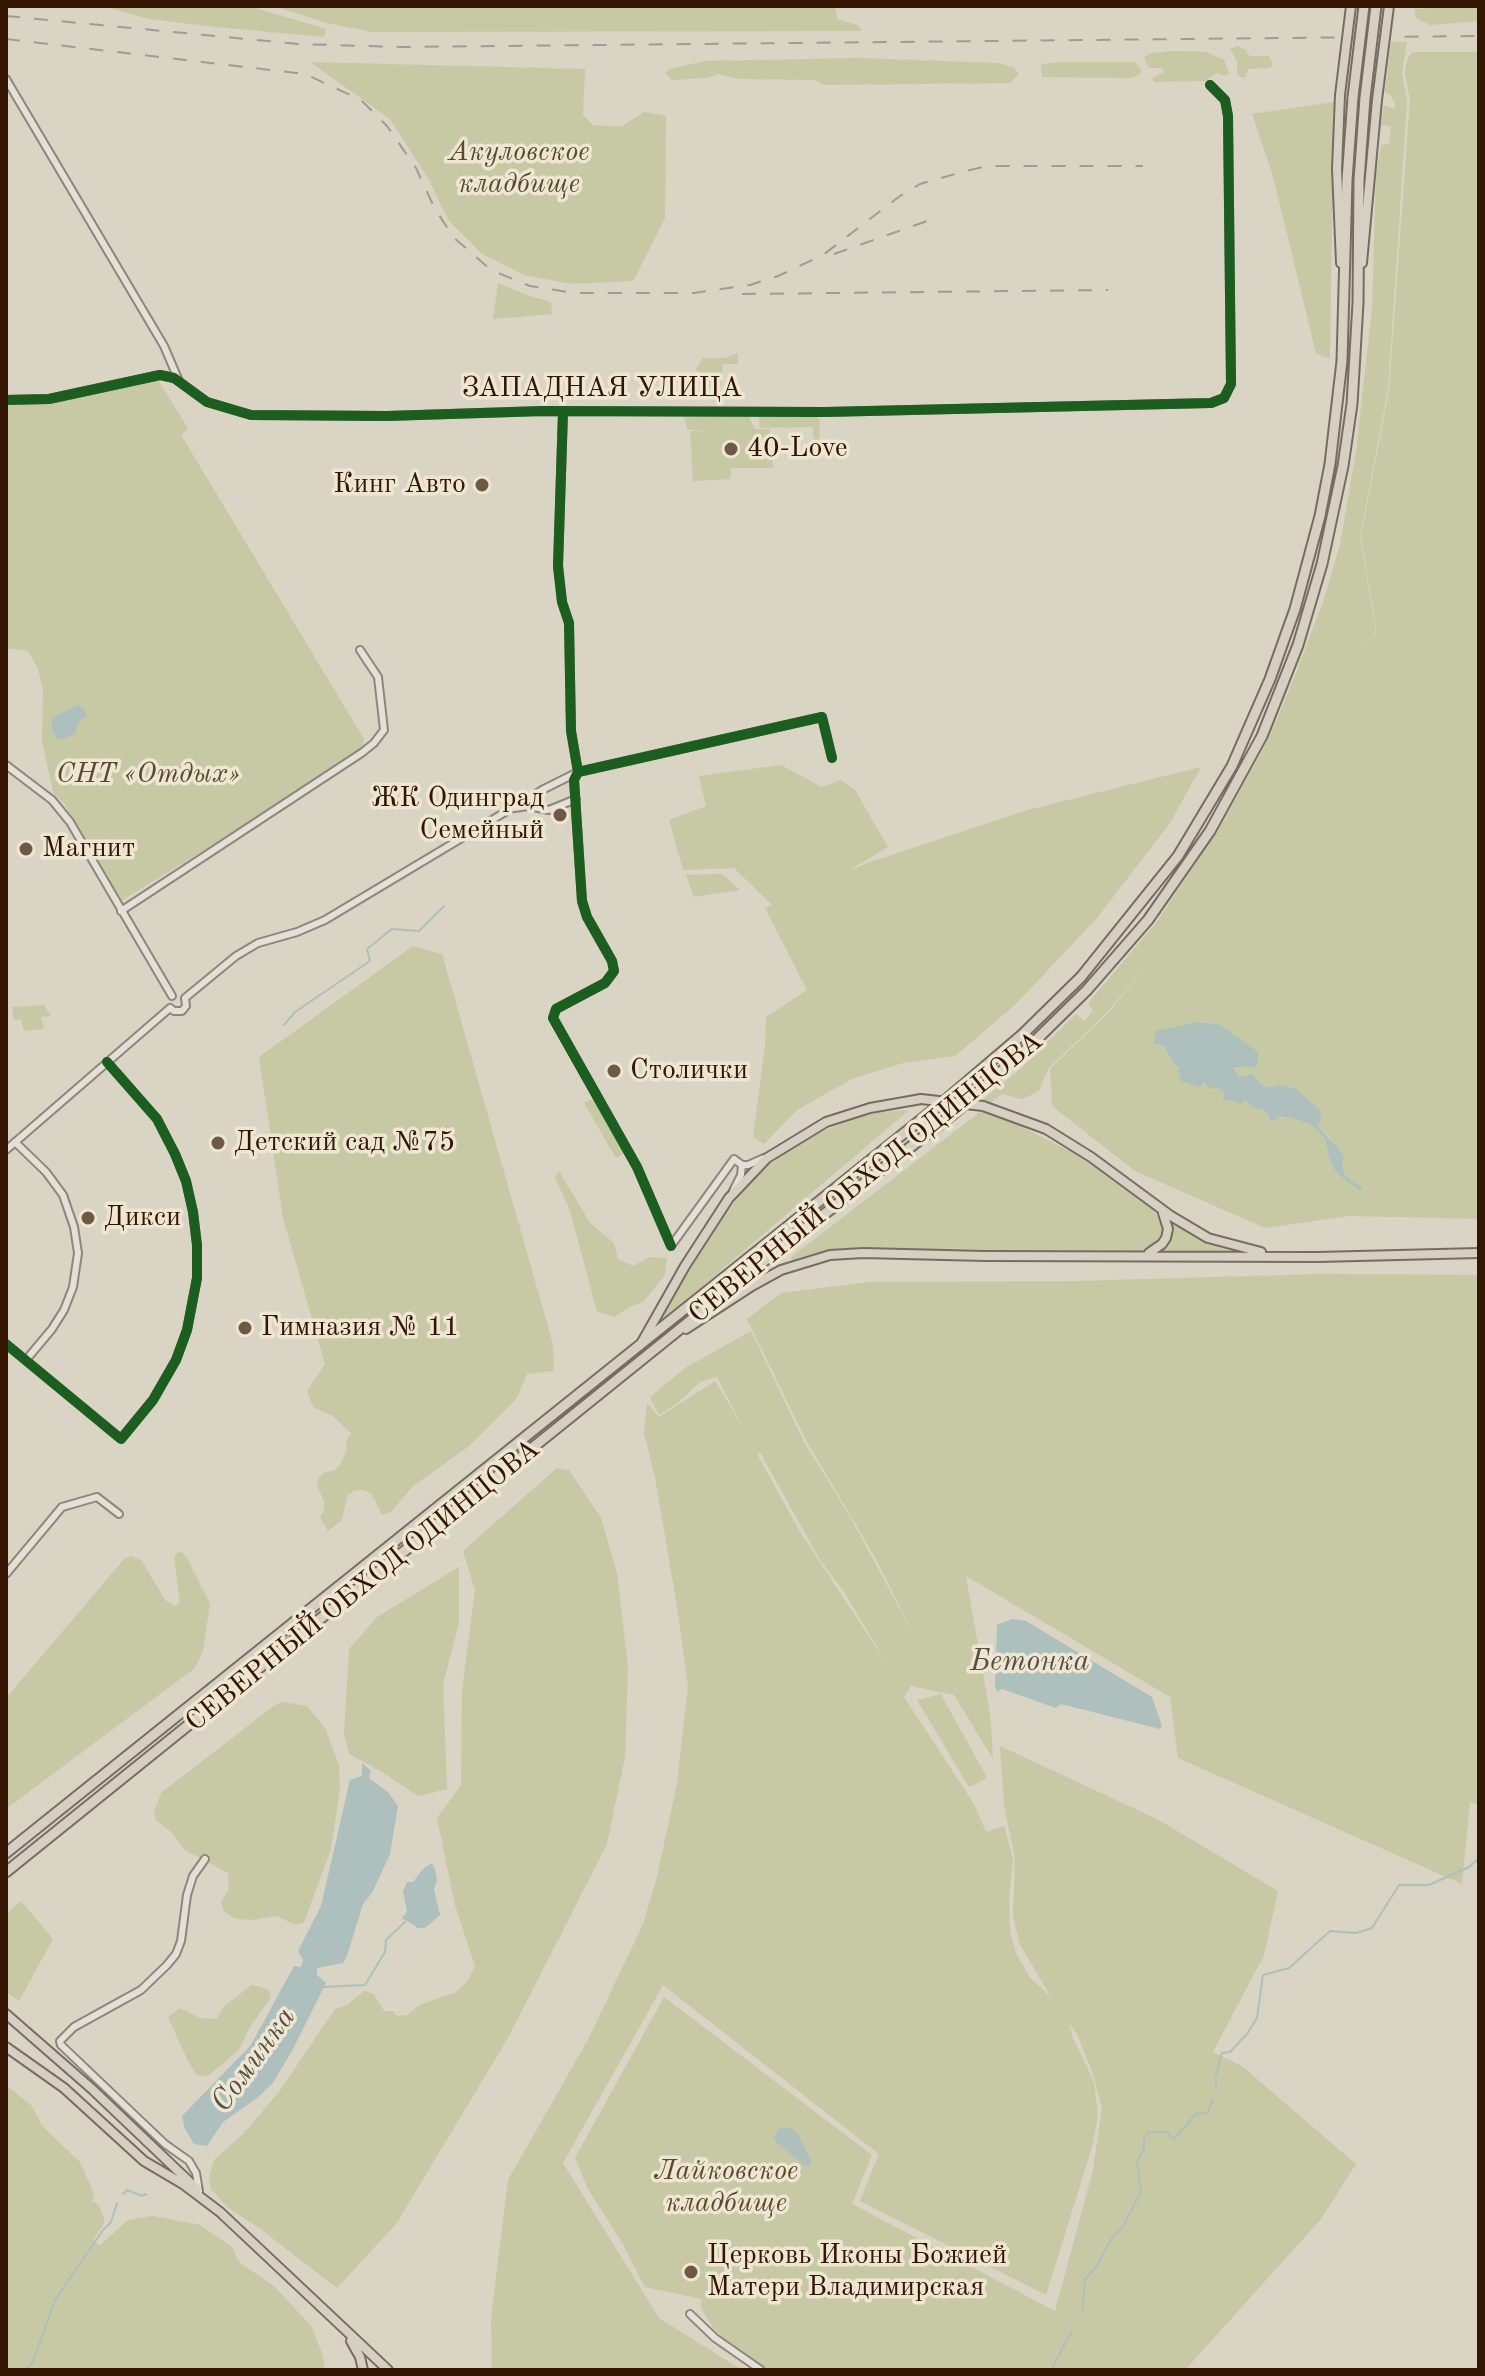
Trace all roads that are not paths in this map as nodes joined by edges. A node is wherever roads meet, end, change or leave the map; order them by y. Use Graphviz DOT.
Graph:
graph roads {
  1 [pos="1351,6"];
  2 [pos="1364,6"];
  3 [pos="1376,6"];
  4 [pos="1389,6"];
  5 [pos="6,79"];
  6 [pos="1210,85"];
  7 [pos="1343,303"];
  8 [pos="1358,303"];
  9 [pos="179,381"];
  10 [pos="6,400"];
  11 [pos="563,412"];
  12 [pos="360,650"];
  13 [pos="832,758"];
  14 [pos="6,765"];
  15 [pos="578,772"];
  16 [pos="576,799"];
  17 [pos="510,809"];
  18 [pos="121,911"];
  19 [pos="172,996"];
  20 [pos="185,998"];
  21 [pos="170,1008"];
  22 [pos="107,1062"];
  23 [pos="15,1142"];
  24 [pos="790,1144"];
  25 [pos="6,1150"];
  26 [pos="742,1165"];
  27 [pos="729,1198"];
  28 [pos="1156,1204"];
  29 [pos="1479,1253"];
  30 [pos="1136,1255"];
  31 [pos="1318,1257"];
  32 [pos="672,1338"];
  33 [pos="641,1343"];
  34 [pos="6,1344"];
  35 [pos="26,1360"];
  36 [pos="119,1514"];
  37 [pos="6,1574"];
  38 [pos="6,1853"];
  39 [pos="205,1859"];
  40 [pos="6,1872"];
  41 [pos="6,2014"];
  42 [pos="6,2047"];
  43 [pos="199,2191"];
  44 [pos="220,2212"];
  45 [pos="690,2314"];
  46 [pos="332,2320"];
  47 [pos="371,2355"];
  48 [pos="360,2357"];
  49 [pos="363,2370"];
  50 [pos="388,2370"];
  51 [pos="761,2370"];
  1 -- 7 [label="main road, bridge"];
  2 -- 7 [label="highway, СЕВЕРНЫЙ ОБХОД ОДИНЦОВА, bridge"];
  3 -- 8 [label="highway, СЕВЕРНЫЙ ОБХОД ОДИНЦОВА, bridge"];
  4 -- 8 [label="main road, bridge"];
  5 -- 9 [label="street"];
  6 -- 11 [label="street, ЗАПАДНАЯ УЛИЦА"];
  7 -- 33 [label="highway, СЕВЕРНЫЙ ОБХОД ОДИНЦОВА"];
  8 -- 32 [label="highway, СЕВЕРНЫЙ ОБХОД ОДИНЦОВА"];
  9 -- 10 [label="street"];
  9 -- 11 [label="street, ЗАПАДНАЯ УЛИЦА"];
  11 -- 15 [label="street"];
  12 -- 18 [label="street"];
  13 -- 15 [label="street"];
  14 -- 18 [label="street"];
  15 -- 16 [label="street"];
  15 -- 17 [label="street"];
  16 -- 17 [label="street"];
  16 -- 26 [label="street"];
  17 -- 20 [label="street"];
  18 -- 19 [label="street"];
  19 -- 20 [label="street"];
  19 -- 21 [label="street"];
  20 -- 21 [label="street"];
  21 -- 22 [label="street"];
  22 -- 23 [label="street"];
  22 -- 35 [label="street"];
  23 -- 25 [label="street"];
  23 -- 35 [label="street"];
  24 -- 26 [label="street"];
  24 -- 27 [label="main road"];
  24 -- 28 [label="main road, bridge"];
  26 -- 27 [label="street"];
  27 -- 33 [label="main road"];
  28 -- 30 [label="main road"];
  28 -- 31 [label="main road"];
  29 -- 31 [label="main road"];
  30 -- 31 [label="main road"];
  30 -- 32 [label="main road"];
  32 -- 40 [label="highway, СЕВЕРНЫЙ ОБХОД ОДИНЦОВА"];
  33 -- 38 [label="highway, СЕВЕРНЫЙ ОБХОД ОДИНЦОВА"];
  34 -- 35 [label="street"];
  36 -- 37 [label="street"];
  39 -- 43 [label="street"];
  41 -- 43 [label="main road"];
  42 -- 44 [label="main road"];
  43 -- 44 [label="main road"];
  44 -- 46 [label="main road"];
  45 -- 51 [label="street"];
  46 -- 47 [label="main road"];
  46 -- 48 [label="main road"];
  47 -- 48 [label="main road"];
  47 -- 50 [label="main road"];
  48 -- 49 [label="main road"];
}
